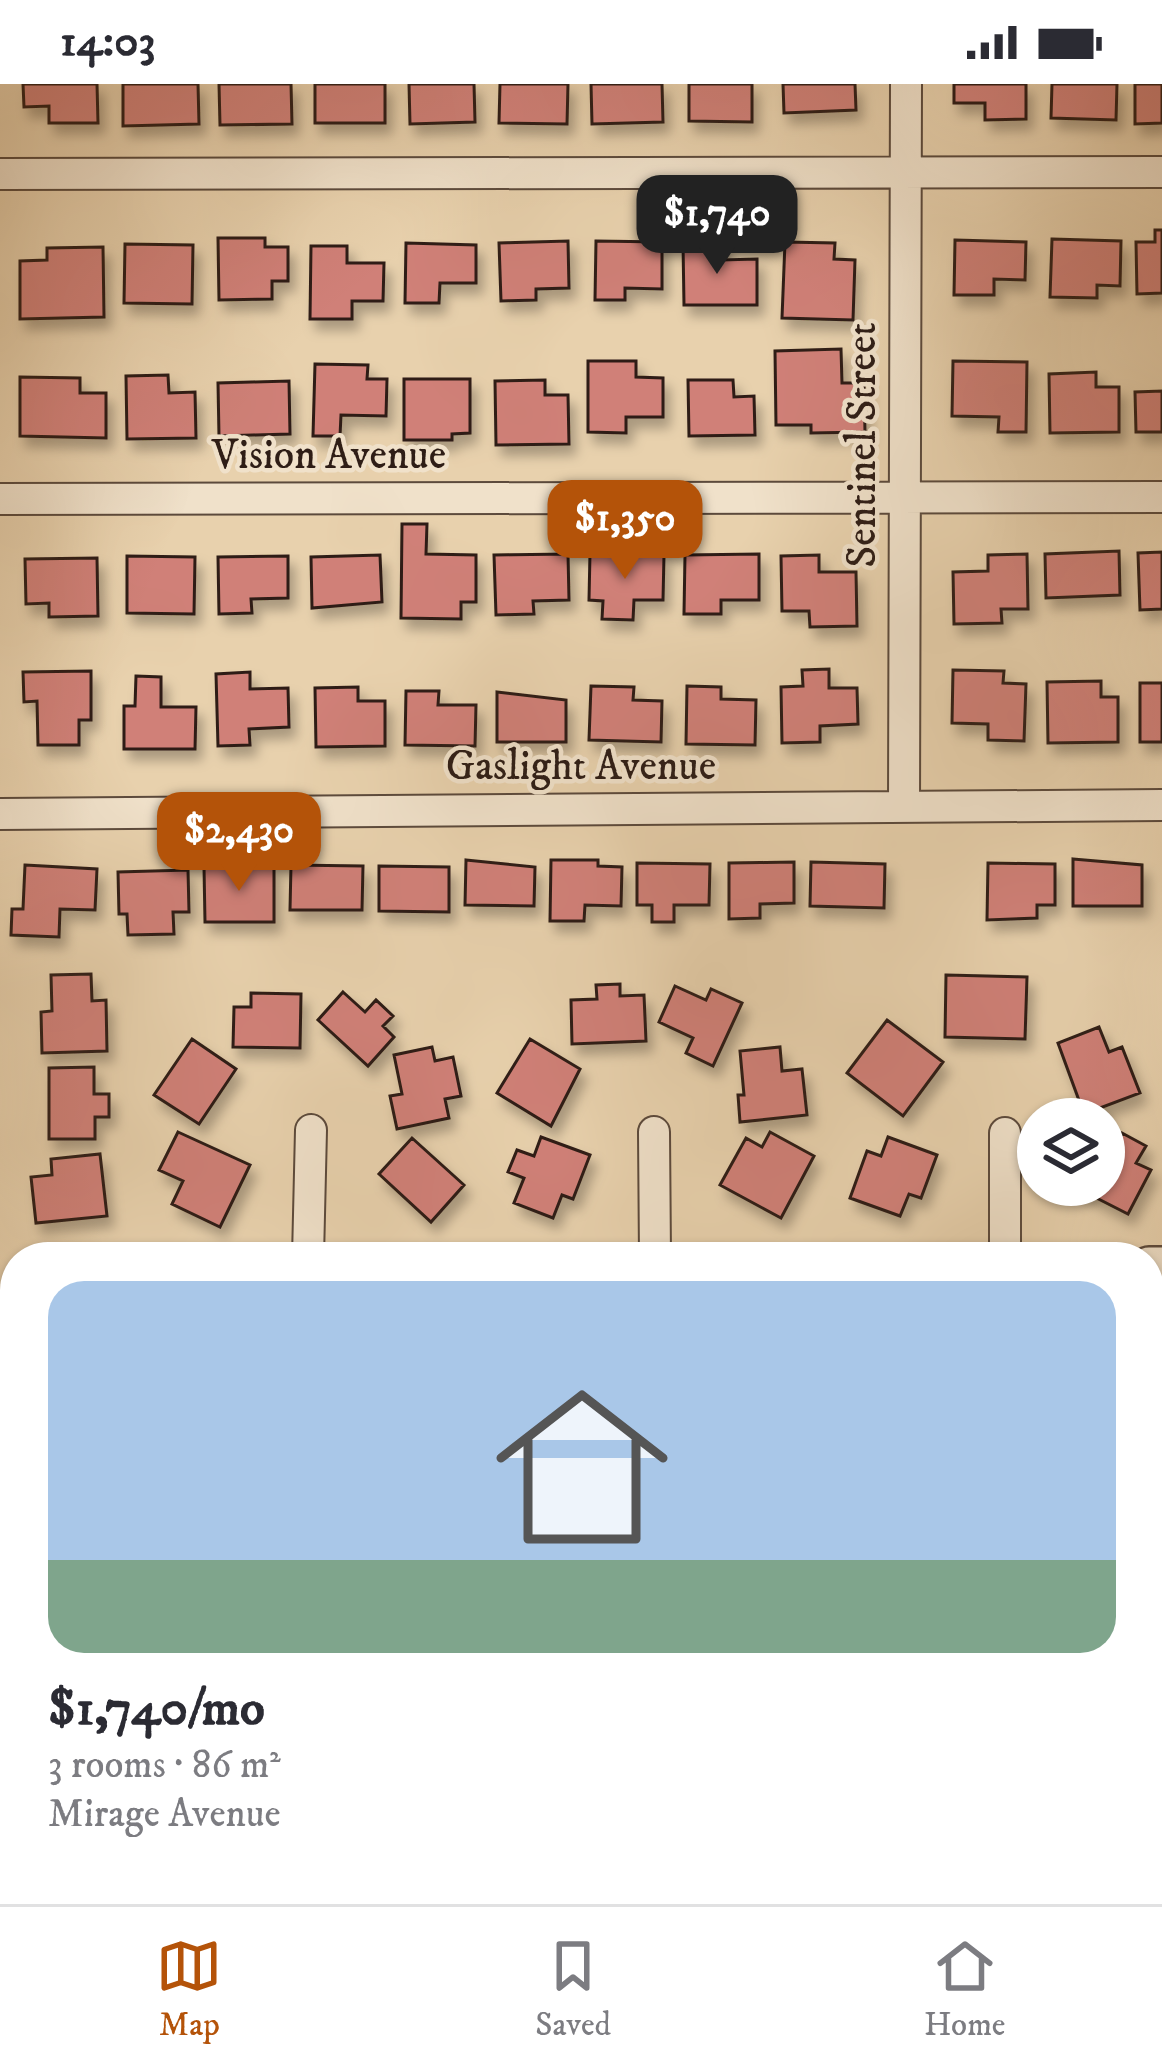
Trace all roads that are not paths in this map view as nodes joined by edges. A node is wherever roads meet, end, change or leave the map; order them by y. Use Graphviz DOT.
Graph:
graph roads {
  1 [pos="906,84"];
  2 [pos="1162,172"];
  3 [pos="0,174"];
  4 [pos="905,174"];
  5 [pos="905,496"];
  6 [pos="1162,496"];
  7 [pos="0,500"];
  8 [pos="904,806"];
  9 [pos="1162,806"];
  10 [pos="0,814"];
  11 [pos="311,1130"];
  12 [pos="654,1132"];
  13 [pos="1005,1133"];
  14 [pos="308,1242"];
  15 [pos="655,1242"];
  16 [pos="1005,1242"];
  1 -- 4 [label="street, Sentinel Street"];
  2 -- 4 [label="street"];
  3 -- 4 [label="street"];
  4 -- 5 [label="street, Sentinel Street"];
  5 -- 6 [label="street, Vision Avenue"];
  5 -- 7 [label="street, Vision Avenue"];
  5 -- 8 [label="street, Sentinel Street"];
  8 -- 9 [label="street, Gaslight Avenue"];
  8 -- 10 [label="street, Gaslight Avenue"];
  11 -- 14 [label="street"];
  12 -- 15 [label="street"];
  13 -- 16 [label="street"];
}
